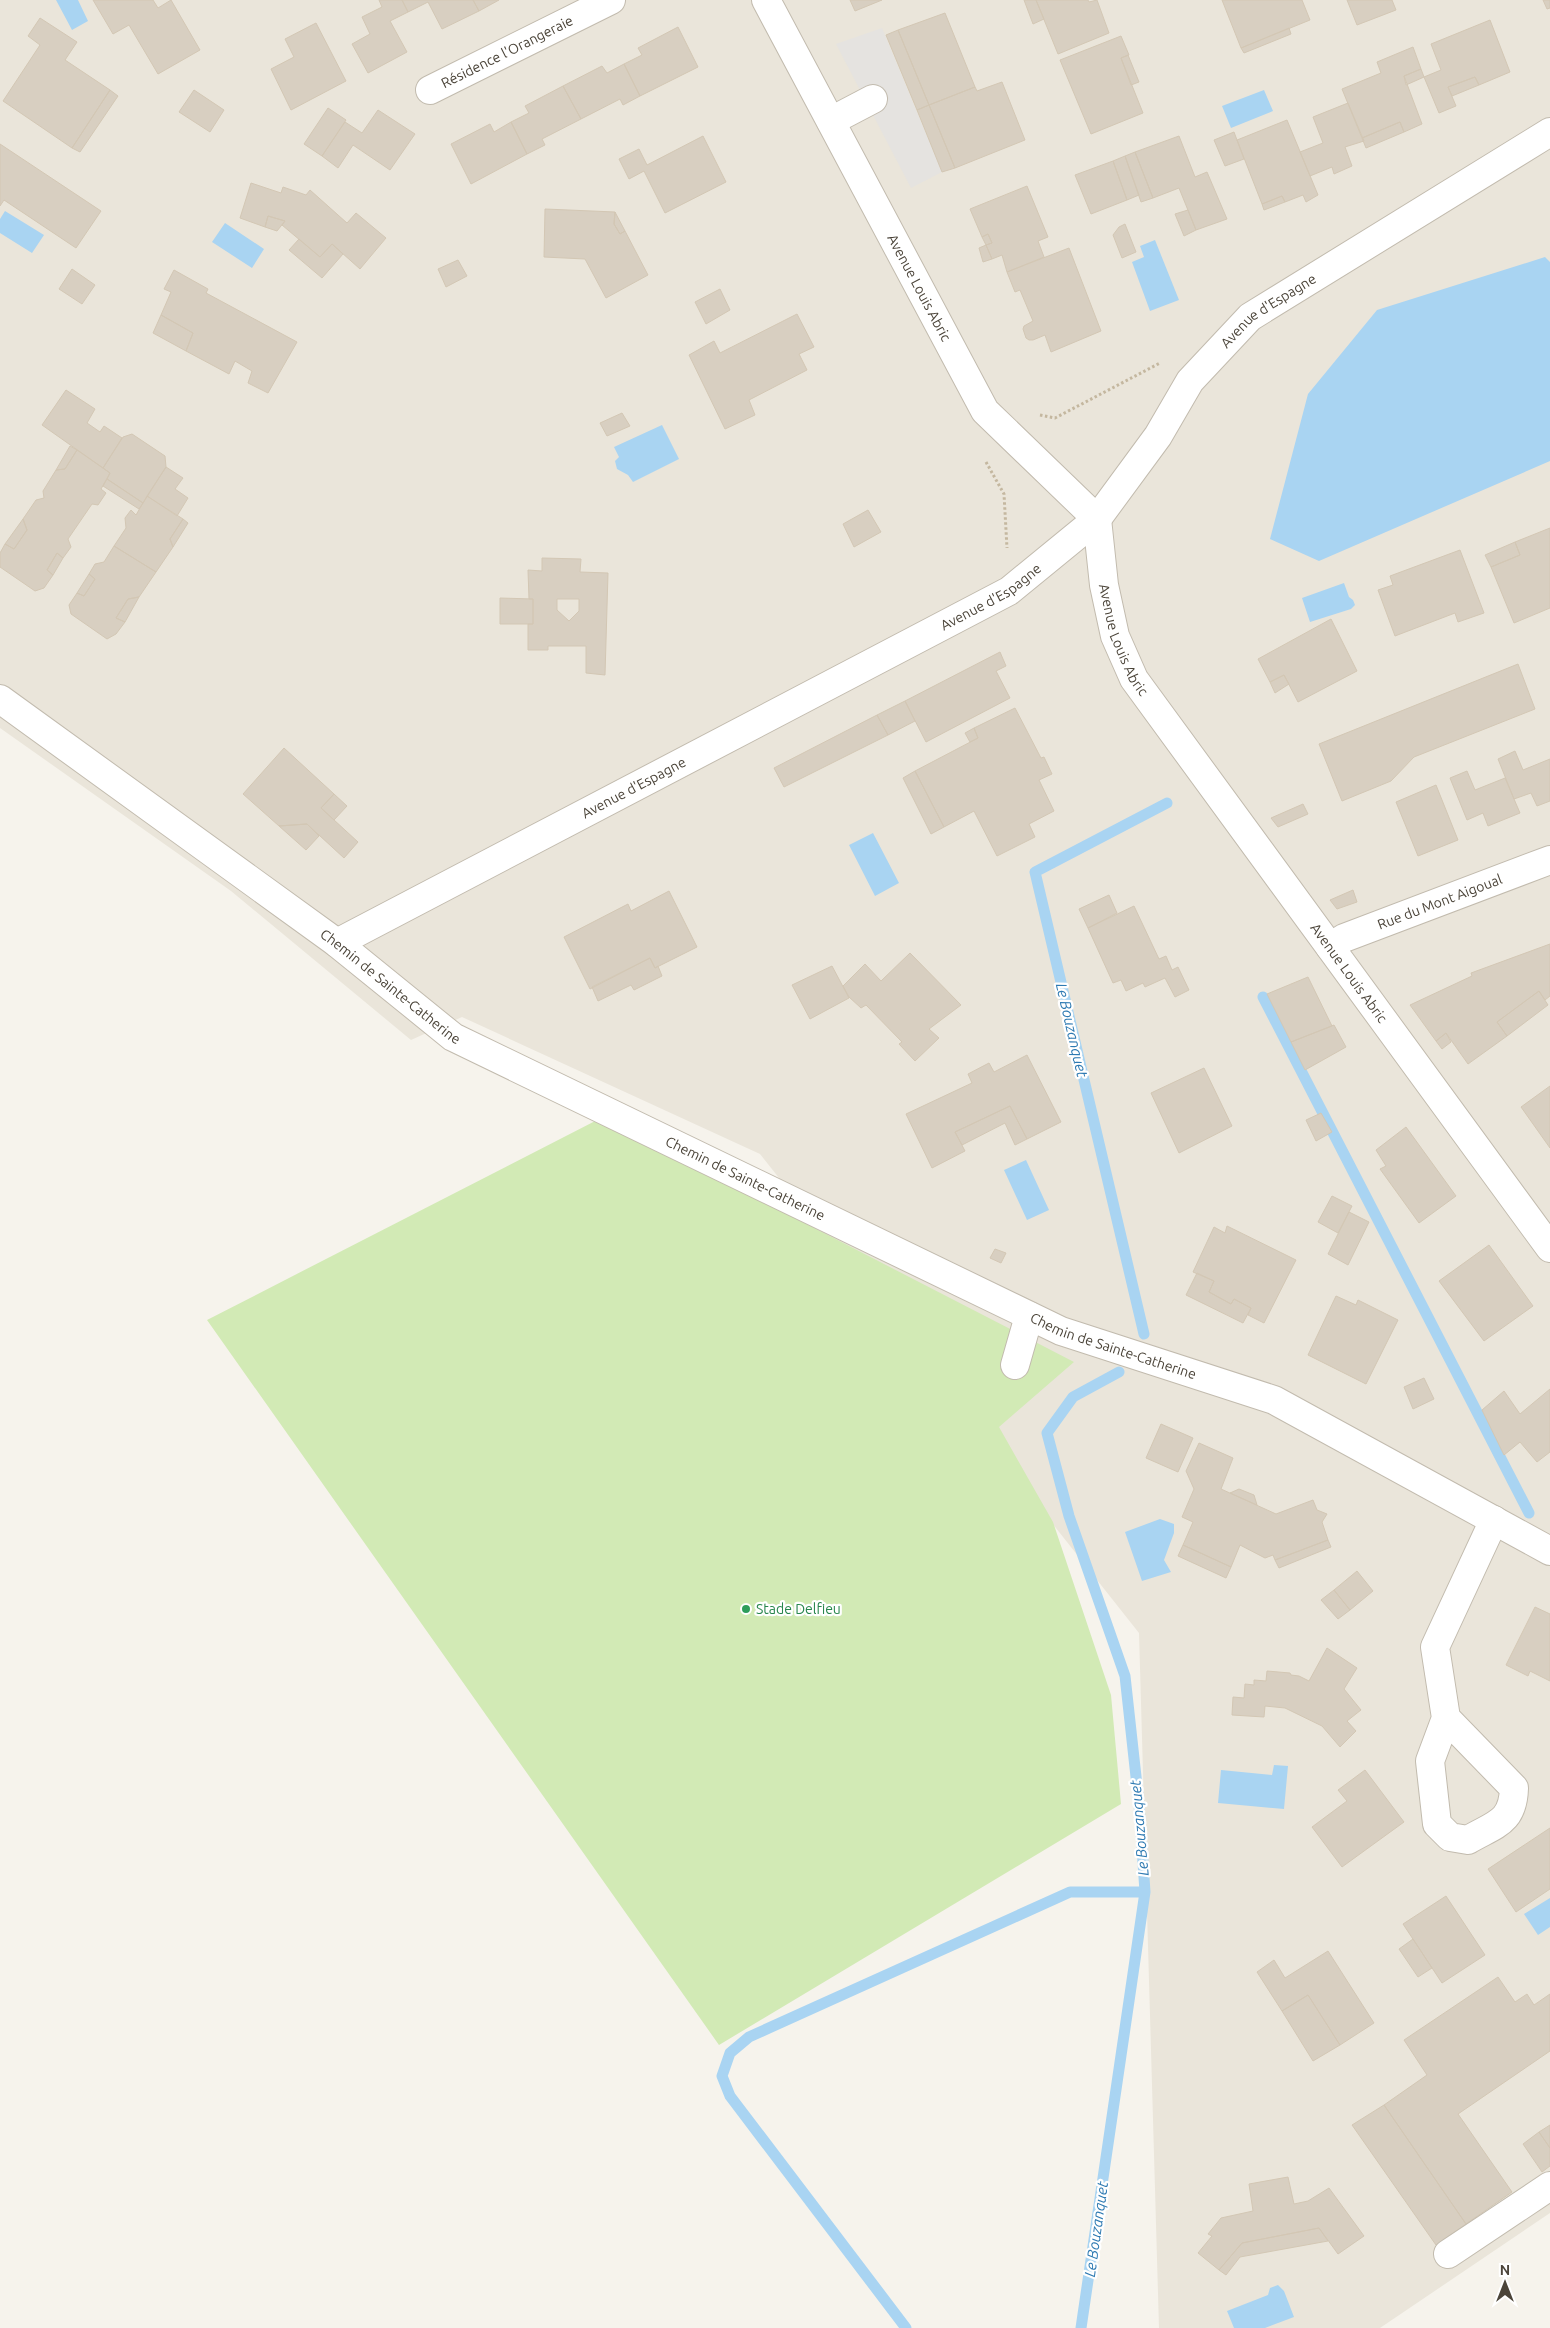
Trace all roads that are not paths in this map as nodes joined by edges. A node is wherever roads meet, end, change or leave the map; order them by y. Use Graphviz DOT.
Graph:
graph roads {
  1 [pos="611,0"];
  2 [pos="766,0"];
  3 [pos="430,90"];
  4 [pos="873,99"];
  5 [pos="831,121"];
  6 [pos="1550,132"];
  7 [pos="1097,519"];
  8 [pos="0,699"];
  9 [pos="1550,860"];
  10 [pos="337,942"];
  11 [pos="1330,947"];
  12 [pos="1550,1248"];
  13 [pos="1029,1316"];
  14 [pos="1015,1365"];
  15 [pos="1494,1520"];
  16 [pos="1550,1551"];
  17 [pos="1446,1718"];
  18 [pos="1550,2186"];
  19 [pos="1448,2254"];
  1 -- 3 [label="street, Résidence l'Orangeraie"];
  2 -- 5 [label="street, Avenue Louis Abric"];
  4 -- 5 [label="street"];
  5 -- 7 [label="street, Avenue Louis Abric"];
  6 -- 7 [label="street, Avenue d'Espagne"];
  7 -- 10 [label="street, Avenue d'Espagne"];
  7 -- 11 [label="street, Avenue Louis Abric"];
  8 -- 10 [label="street, Chemin de Sainte-Catherine"];
  9 -- 11 [label="street, Rue du Mont Aigoual"];
  10 -- 13 [label="street, Chemin de Sainte-Catherine"];
  11 -- 12 [label="street, Avenue Louis Abric"];
  13 -- 14 [label="street"];
  13 -- 15 [label="street, Chemin de Sainte-Catherine"];
  15 -- 16 [label="street, Chemin de Sainte-Catherine"];
  15 -- 17 [label="street"];
  18 -- 19 [label="street"];
}
